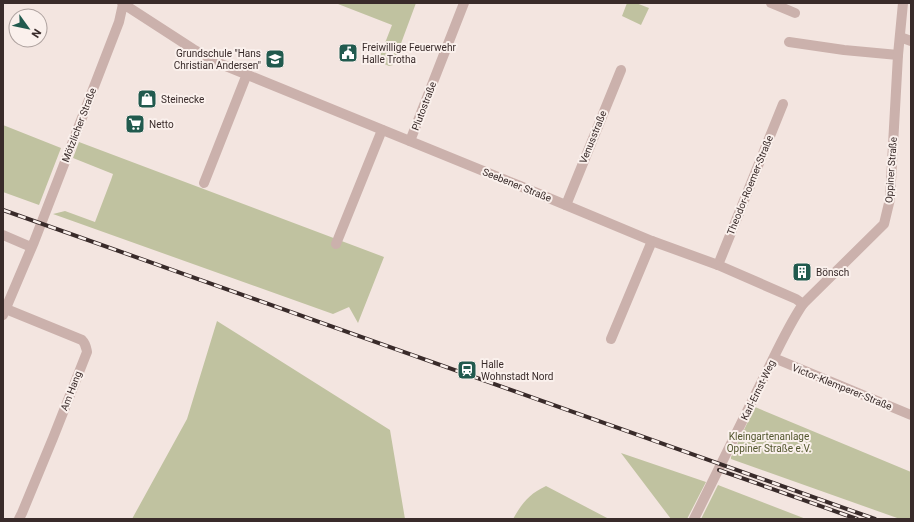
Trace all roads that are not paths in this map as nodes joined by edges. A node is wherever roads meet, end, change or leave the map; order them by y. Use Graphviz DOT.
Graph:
graph roads {
  1 [pos="123,3"];
  2 [pos="464,3"];
  3 [pos="771,3"];
  4 [pos="903,3"];
  5 [pos="795,12"];
  6 [pos="900,37"];
  7 [pos="911,41"];
  8 [pos="789,42"];
  9 [pos="898,55"];
  10 [pos="621,70"];
  11 [pos="247,74"];
  12 [pos="783,104"];
  13 [pos="382,130"];
  14 [pos="410,141"];
  15 [pos="204,183"];
  16 [pos="566,205"];
  17 [pos="3,235"];
  18 [pos="652,241"];
  19 [pos="336,244"];
  20 [pos="32,246"];
  21 [pos="718,265"];
  22 [pos="803,304"];
  23 [pos="4,312"];
  24 [pos="611,339"];
  25 [pos="774,358"];
  26 [pos="911,415"];
  27 [pos="19,519"];
  28 [pos="694,519"];
  1 -- 11 [label="street, Seebener Straße"];
  1 -- 20 [label="street, Mötzlicher Straße"];
  2 -- 14 [label="street, Plutostraße"];
  3 -- 5 [label="street"];
  4 -- 6 [label="street, Oppiner Straße"];
  6 -- 7 [label="street"];
  6 -- 9 [label="street, Oppiner Straße"];
  8 -- 9 [label="street"];
  9 -- 22 [label="street, Oppiner Straße"];
  10 -- 16 [label="street, Venusstraße"];
  11 -- 13 [label="street, Seebener Straße"];
  11 -- 15 [label="street"];
  12 -- 21 [label="street, Theodor-Roemer-Straße"];
  13 -- 14 [label="street, Seebener Straße"];
  13 -- 19 [label="street"];
  14 -- 16 [label="street, Seebener Straße"];
  16 -- 18 [label="street, Seebener Straße"];
  17 -- 20 [label="street"];
  18 -- 21 [label="street, Seebener Straße"];
  18 -- 24 [label="street"];
  20 -- 23 [label="street, Mötzlicher Straße"];
  21 -- 22 [label="street, Seebener Straße"];
  22 -- 25 [label="street, Karl-Ernst-Weg"];
  23 -- 27 [label="street, Am Hang"];
  25 -- 26 [label="street, Victor-Klemperer-Straße"];
  25 -- 28 [label="street, Karl-Ernst-Weg"];
}
